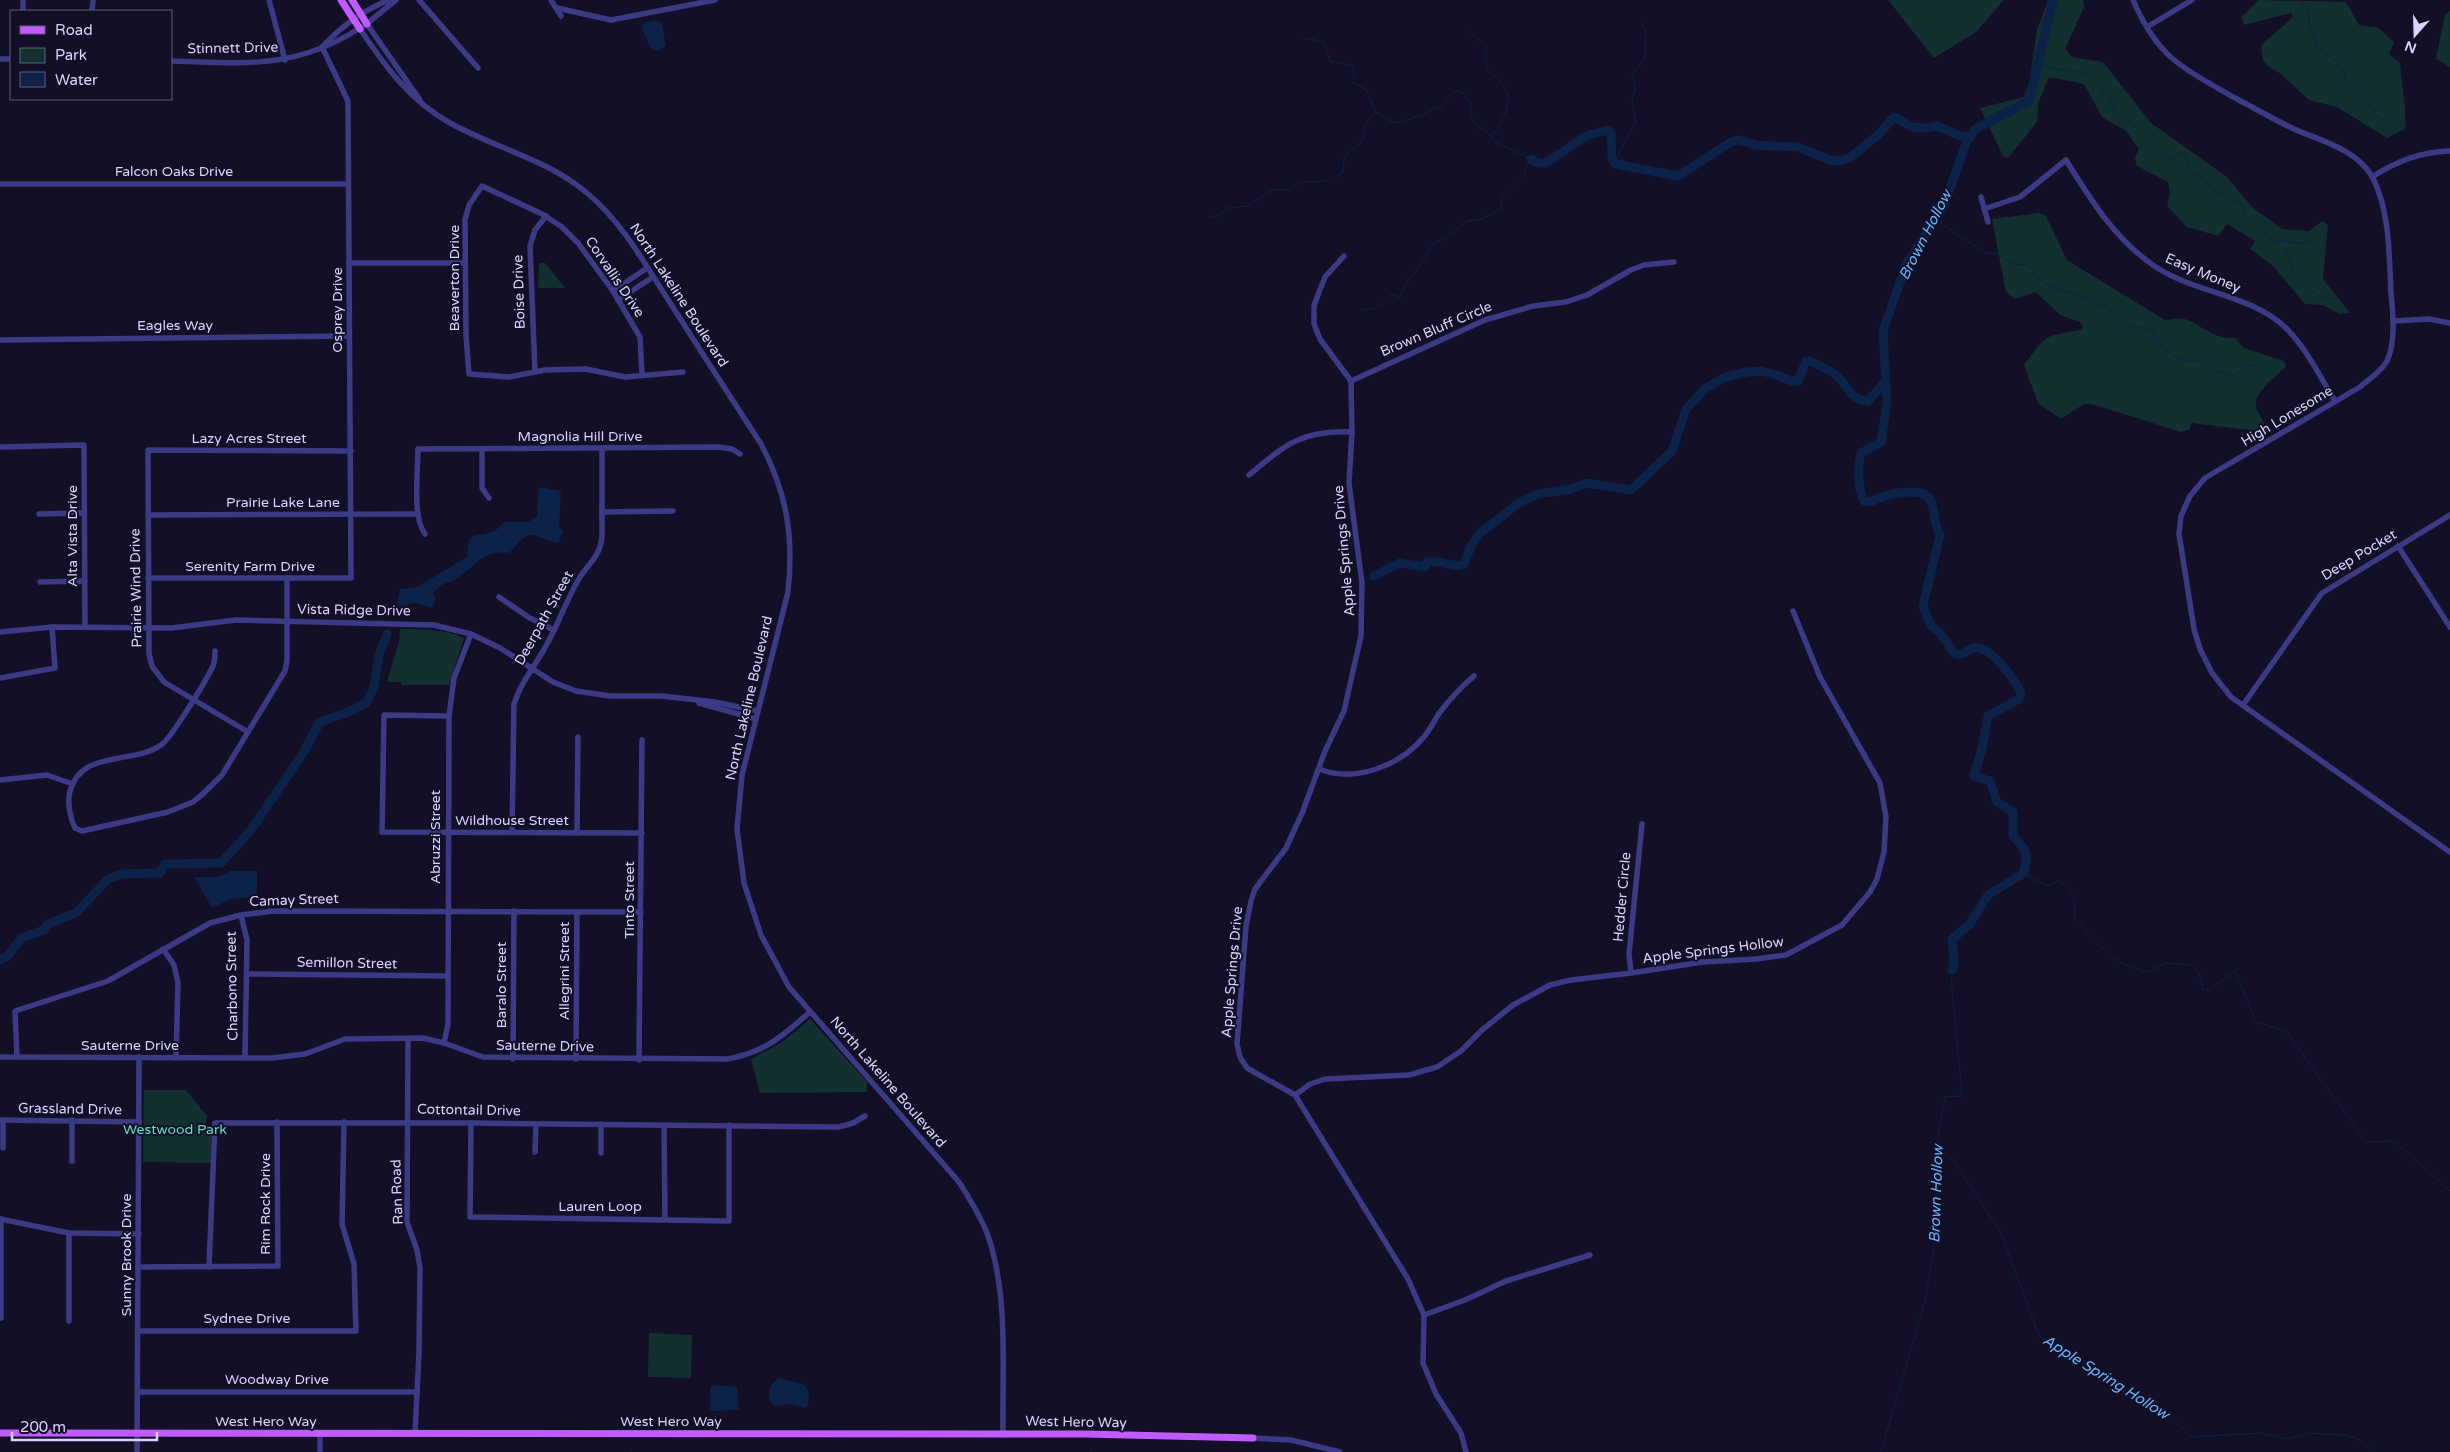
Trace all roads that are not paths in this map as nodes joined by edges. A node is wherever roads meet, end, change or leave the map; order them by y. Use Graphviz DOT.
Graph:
graph roads {
  1 [pos="269,0"];
  2 [pos="341,0"];
  3 [pos="352,0"];
  4 [pos="389,0"];
  5 [pos="396,0"];
  6 [pos="419,0"];
  7 [pos="551,0"];
  8 [pos="715,0"];
  9 [pos="2133,0"];
  10 [pos="2192,0"];
  11 [pos="557,8"];
  12 [pos="362,14"];
  13 [pos="561,16"];
  14 [pos="354,20"];
  15 [pos="367,24"];
  16 [pos="2146,27"];
  17 [pos="360,29"];
  18 [pos="322,47"];
  19 [pos="285,60"];
  20 [pos="172,61"];
  21 [pos="478,68"];
  22 [pos="424,106"];
  23 [pos="2450,151"];
  24 [pos="2372,177"];
  25 [pos="0,184"];
  26 [pos="348,184"];
  27 [pos="482,186"];
  28 [pos="1980,197"];
  29 [pos="1984,209"];
  30 [pos="546,216"];
  31 [pos="1988,222"];
  32 [pos="1344,256"];
  33 [pos="1674,262"];
  34 [pos="349,263"];
  35 [pos="465,263"];
  36 [pos="647,268"];
  37 [pos="653,277"];
  38 [pos="613,292"];
  39 [pos="618,300"];
  40 [pos="2393,321"];
  41 [pos="2450,323"];
  42 [pos="349,336"];
  43 [pos="0,340"];
  44 [pos="536,372"];
  45 [pos="683,372"];
  46 [pos="642,376"];
  47 [pos="1351,380"];
  48 [pos="2335,401"];
  49 [pos="1352,432"];
  50 [pos="0,447"];
  51 [pos="602,448"];
  52 [pos="482,449"];
  53 [pos="148,450"];
  54 [pos="350,451"];
  55 [pos="740,454"];
  56 [pos="1249,475"];
  57 [pos="489,498"];
  58 [pos="673,511"];
  59 [pos="602,512"];
  60 [pos="84,513"];
  61 [pos="39,514"];
  62 [pos="351,514"];
  63 [pos="418,514"];
  64 [pos="148,515"];
  65 [pos="2450,515"];
  66 [pos="425,534"];
  67 [pos="2398,546"];
  68 [pos="148,578"];
  69 [pos="287,578"];
  70 [pos="351,578"];
  71 [pos="84,581"];
  72 [pos="40,582"];
  73 [pos="499,597"];
  74 [pos="1793,611"];
  75 [pos="288,622"];
  76 [pos="52,627"];
  77 [pos="85,627"];
  78 [pos="2450,627"];
  79 [pos="150,628"];
  80 [pos="554,630"];
  81 [pos="0,632"];
  82 [pos="470,634"];
  83 [pos="215,651"];
  84 [pos="531,669"];
  85 [pos="1474,676"];
  86 [pos="0,678"];
  87 [pos="193,698"];
  88 [pos="692,700"];
  89 [pos="2243,705"];
  90 [pos="757,712"];
  91 [pos="449,716"];
  92 [pos="756,719"];
  93 [pos="248,732"];
  94 [pos="578,737"];
  95 [pos="642,740"];
  96 [pos="1319,769"];
  97 [pos="0,780"];
  98 [pos="73,784"];
  99 [pos="1642,824"];
  100 [pos="448,832"];
  101 [pos="512,832"];
  102 [pos="577,833"];
  103 [pos="642,833"];
  104 [pos="2450,852"];
  105 [pos="448,911"];
  106 [pos="514,911"];
  107 [pos="577,912"];
  108 [pos="641,912"];
  109 [pos="241,915"];
  110 [pos="163,949"];
  111 [pos="1631,973"];
  112 [pos="247,974"];
  113 [pos="448,976"];
  114 [pos="810,1012"];
  115 [pos="408,1039"];
  116 [pos="444,1042"];
  117 [pos="0,1057"];
  118 [pos="17,1057"];
  119 [pos="139,1058"];
  120 [pos="176,1058"];
  121 [pos="245,1058"];
  122 [pos="513,1059"];
  123 [pos="576,1059"];
  124 [pos="639,1060"];
  125 [pos="1295,1095"];
  126 [pos="865,1116"];
  127 [pos="1,1120"];
  128 [pos="72,1120"];
  129 [pos="139,1122"];
  130 [pos="277,1122"];
  131 [pos="344,1122"];
  132 [pos="408,1122"];
  133 [pos="471,1122"];
  134 [pos="536,1124"];
  135 [pos="601,1124"];
  136 [pos="664,1125"];
  137 [pos="729,1125"];
  138 [pos="3,1148"];
  139 [pos="535,1152"];
  140 [pos="601,1153"];
  141 [pos="72,1161"];
  142 [pos="0,1219"];
  143 [pos="664,1219"];
  144 [pos="69,1233"];
  145 [pos="139,1234"];
  146 [pos="1590,1255"];
  147 [pos="209,1266"];
  148 [pos="139,1267"];
  149 [pos="1424,1315"];
  150 [pos="1,1318"];
  151 [pos="69,1321"];
  152 [pos="139,1331"];
  153 [pos="138,1392"];
  154 [pos="417,1392"];
  155 [pos="0,1433"];
  156 [pos="320,1433"];
  157 [pos="138,1434"];
  158 [pos="415,1434"];
  159 [pos="1003,1434"];
  160 [pos="1253,1438"];
  161 [pos="137,1452"];
  162 [pos="320,1452"];
  163 [pos="1340,1452"];
  164 [pos="1466,1452"];
  1 -- 19 [label="street"];
  2 -- 14 [label="main road, North Lakeline Boulevard"];
  3 -- 12 [label="main road, North Lakeline Boulevard"];
  4 -- 12 [label="street, Stinnett Drive"];
  5 -- 15 [label="street, Stinnett Drive"];
  6 -- 21 [label="street"];
  7 -- 11 [label="street"];
  8 -- 11 [label="street"];
  9 -- 16 [label="street, High Lonesome"];
  10 -- 16 [label="street"];
  11 -- 13 [label="street"];
  12 -- 14 [label="street, Stinnett Drive"];
  12 -- 15 [label="main road, North Lakeline Boulevard"];
  14 -- 17 [label="main road, North Lakeline Boulevard"];
  14 -- 18 [label="street, Stinnett Drive"];
  15 -- 17 [label="street, Stinnett Drive"];
  15 -- 22 [label="street, North Lakeline Boulevard"];
  16 -- 24 [label="street, High Lonesome"];
  17 -- 18 [label="street, Stinnett Drive"];
  17 -- 22 [label="street, North Lakeline Boulevard"];
  18 -- 19 [label="street, Stinnett Drive"];
  18 -- 26 [label="street, Osprey Drive"];
  19 -- 20 [label="street, Stinnett Drive"];
  22 -- 36 [label="street, North Lakeline Boulevard"];
  23 -- 24 [label="street"];
  24 -- 40 [label="street, High Lonesome"];
  25 -- 26 [label="street, Falcon Oaks Drive"];
  26 -- 34 [label="street, Osprey Drive"];
  27 -- 30 [label="street, Corvallis Drive"];
  27 -- 35 [label="street, Beaverton Drive"];
  28 -- 29 [label="street"];
  29 -- 31 [label="street"];
  29 -- 48 [label="street, Easy Money"];
  30 -- 38 [label="street, Corvallis Drive"];
  30 -- 44 [label="street, Boise Drive"];
  32 -- 47 [label="street"];
  33 -- 47 [label="street, Brown Bluff Circle"];
  34 -- 35 [label="street"];
  34 -- 42 [label="street, Osprey Drive"];
  35 -- 44 [label="street, Beaverton Drive"];
  36 -- 37 [label="street, North Lakeline Boulevard"];
  36 -- 38 [label="street"];
  37 -- 39 [label="street"];
  37 -- 90 [label="street, North Lakeline Boulevard"];
  38 -- 39 [label="street, Corvallis Drive"];
  39 -- 46 [label="street, Corvallis Drive"];
  40 -- 41 [label="street"];
  40 -- 48 [label="street, High Lonesome"];
  42 -- 43 [label="street, Eagles Way"];
  42 -- 54 [label="street, Osprey Drive"];
  44 -- 46 [label="street"];
  45 -- 46 [label="street"];
  47 -- 49 [label="street, Apple Springs Drive"];
  48 -- 89 [label="street, High Lonesome"];
  49 -- 56 [label="street"];
  49 -- 96 [label="street, Apple Springs Drive"];
  50 -- 60 [label="street, Alta Vista Drive"];
  51 -- 52 [label="street, Magnolia Hill Drive"];
  51 -- 55 [label="street, Magnolia Hill Drive"];
  51 -- 59 [label="street, Deerpath Street"];
  52 -- 57 [label="street"];
  52 -- 63 [label="street, Magnolia Hill Drive"];
  53 -- 54 [label="street, Lazy Acres Street"];
  53 -- 64 [label="street, Prairie Wind Drive"];
  54 -- 62 [label="street, Osprey Drive"];
  58 -- 59 [label="street"];
  59 -- 80 [label="street, Deerpath Street"];
  60 -- 61 [label="street"];
  60 -- 71 [label="street, Alta Vista Drive"];
  62 -- 63 [label="street, Prairie Lake Lane"];
  62 -- 64 [label="street, Prairie Lake Lane"];
  62 -- 70 [label="street, Osprey Drive"];
  63 -- 66 [label="street"];
  64 -- 68 [label="street, Prairie Wind Drive"];
  65 -- 67 [label="street, Deep Pocket"];
  67 -- 78 [label="street"];
  67 -- 89 [label="street, Deep Pocket"];
  68 -- 69 [label="street, Serenity Farm Drive"];
  68 -- 79 [label="street, Prairie Wind Drive"];
  69 -- 70 [label="street, Serenity Farm Drive"];
  69 -- 75 [label="street"];
  71 -- 72 [label="street"];
  71 -- 77 [label="street, Alta Vista Drive"];
  73 -- 80 [label="street"];
  74 -- 111 [label="street, Apple Springs Hollow"];
  75 -- 79 [label="street, Vista Ridge Drive"];
  75 -- 82 [label="street, Vista Ridge Drive"];
  75 -- 93 [label="street"];
  76 -- 77 [label="street, Vista Ridge Drive"];
  76 -- 81 [label="street, Vista Ridge Drive"];
  76 -- 86 [label="street"];
  77 -- 79 [label="street, Vista Ridge Drive"];
  79 -- 87 [label="street, Prairie Wind Drive"];
  80 -- 84 [label="street, Deerpath Street"];
  82 -- 84 [label="street, Vista Ridge Drive"];
  82 -- 91 [label="street, Abruzzi Street"];
  83 -- 87 [label="street"];
  84 -- 88 [label="street, Vista Ridge Drive"];
  84 -- 101 [label="street, Deerpath Street"];
  85 -- 96 [label="street"];
  87 -- 93 [label="street, Prairie Wind Drive"];
  87 -- 98 [label="street"];
  88 -- 90 [label="street, Vista Ridge Drive"];
  88 -- 92 [label="street, Vista Ridge Drive"];
  89 -- 104 [label="street, High Lonesome"];
  90 -- 92 [label="street, North Lakeline Boulevard"];
  91 -- 100 [label="street, Abruzzi Street"];
  91 -- 100 [label="street, Wildhouse Street"];
  92 -- 114 [label="street, North Lakeline Boulevard"];
  93 -- 98 [label="street"];
  94 -- 102 [label="street"];
  95 -- 103 [label="street, Tinto Street"];
  96 -- 125 [label="street, Apple Springs Drive"];
  97 -- 98 [label="street"];
  99 -- 111 [label="street, Hedder Circle"];
  100 -- 101 [label="street, Wildhouse Street"];
  100 -- 105 [label="street, Abruzzi Street"];
  101 -- 102 [label="street, Wildhouse Street"];
  102 -- 103 [label="street, Wildhouse Street"];
  103 -- 108 [label="street, Tinto Street"];
  105 -- 106 [label="street, Camay Street"];
  105 -- 109 [label="street, Camay Street"];
  105 -- 113 [label="street, Abruzzi Street"];
  106 -- 107 [label="street, Camay Street"];
  106 -- 122 [label="street, Baralo Street"];
  107 -- 108 [label="street, Camay Street"];
  107 -- 123 [label="street, Allegrini Street"];
  108 -- 124 [label="street, Tinto Street"];
  109 -- 110 [label="street, Camay Street"];
  109 -- 112 [label="street, Charbono Street"];
  110 -- 118 [label="street, Camay Street"];
  110 -- 120 [label="street"];
  111 -- 125 [label="street, Apple Springs Hollow"];
  112 -- 113 [label="street, Semillon Street"];
  112 -- 121 [label="street, Charbono Street"];
  113 -- 116 [label="street, Abruzzi Street"];
  114 -- 124 [label="street, Sauterne Drive"];
  114 -- 159 [label="street, North Lakeline Boulevard"];
  115 -- 116 [label="street, Sauterne Drive"];
  115 -- 121 [label="street, Sauterne Drive"];
  115 -- 132 [label="street, Ran Road"];
  116 -- 122 [label="street, Sauterne Drive"];
  117 -- 118 [label="street, Sauterne Drive"];
  118 -- 119 [label="street, Sauterne Drive"];
  119 -- 120 [label="street, Sauterne Drive"];
  119 -- 129 [label="street, Sunny Brook Drive"];
  120 -- 121 [label="street, Sauterne Drive"];
  122 -- 123 [label="street, Sauterne Drive"];
  123 -- 124 [label="street, Sauterne Drive"];
  125 -- 149 [label="street, Apple Springs Drive"];
  126 -- 137 [label="street, Cottontail Drive"];
  127 -- 128 [label="street, Grassland Drive"];
  127 -- 138 [label="street"];
  128 -- 129 [label="street, Grassland Drive"];
  128 -- 141 [label="street"];
  129 -- 145 [label="street, Sunny Brook Drive"];
  130 -- 131 [label="street, Cottontail Drive"];
  130 -- 147 [label="street, Cottontail Drive"];
  130 -- 147 [label="street, Rim Rock Drive"];
  131 -- 132 [label="street, Cottontail Drive"];
  131 -- 152 [label="street, Sydnee Drive"];
  132 -- 133 [label="street, Cottontail Drive"];
  132 -- 154 [label="street, Ran Road"];
  133 -- 134 [label="street, Cottontail Drive"];
  133 -- 143 [label="street, Lauren Loop"];
  134 -- 135 [label="street, Cottontail Drive"];
  134 -- 139 [label="street"];
  135 -- 136 [label="street, Cottontail Drive"];
  135 -- 140 [label="street"];
  136 -- 137 [label="street, Cottontail Drive"];
  136 -- 143 [label="street"];
  137 -- 143 [label="street, Lauren Loop"];
  142 -- 144 [label="street"];
  142 -- 150 [label="street"];
  144 -- 145 [label="street"];
  144 -- 151 [label="street"];
  145 -- 148 [label="street, Sunny Brook Drive"];
  146 -- 149 [label="street"];
  147 -- 148 [label="street, Rim Rock Drive"];
  148 -- 152 [label="street, Sunny Brook Drive"];
  149 -- 164 [label="street, Apple Springs Drive"];
  152 -- 153 [label="street, Sunny Brook Drive"];
  153 -- 154 [label="street, Woodway Drive"];
  153 -- 157 [label="street, Sunny Brook Drive"];
  154 -- 158 [label="street, Ran Road"];
  155 -- 157 [label="main road, West Hero Way"];
  156 -- 157 [label="main road, West Hero Way"];
  156 -- 158 [label="main road, West Hero Way"];
  156 -- 162 [label="street"];
  157 -- 161 [label="street, Sunny Brook Drive"];
  158 -- 159 [label="main road, West Hero Way"];
  159 -- 160 [label="main road, West Hero Way"];
  160 -- 163 [label="street, West Hero Way"];
}
